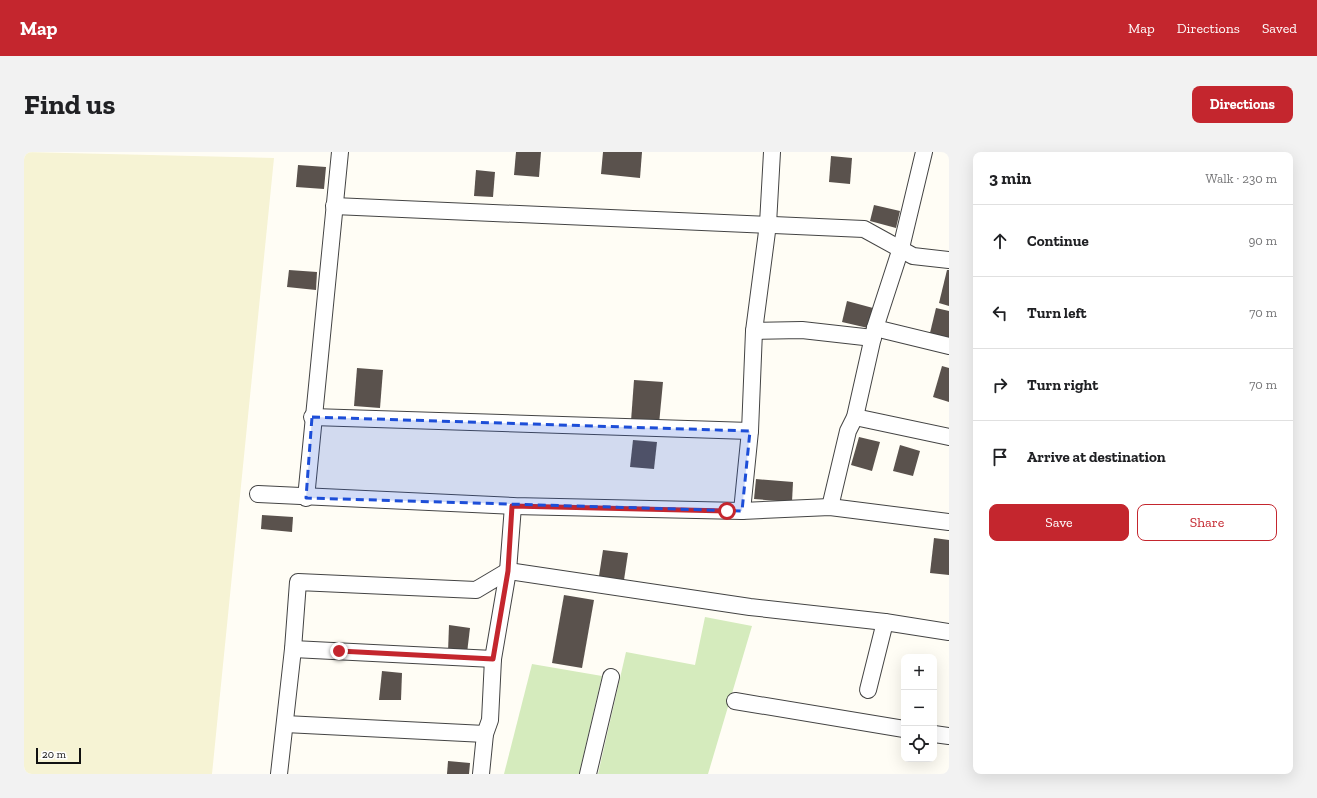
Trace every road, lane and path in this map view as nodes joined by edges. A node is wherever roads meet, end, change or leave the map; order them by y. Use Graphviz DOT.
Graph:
graph roads {
  1 [pos="340,152"];
  2 [pos="772,152"];
  3 [pos="924,152"];
  4 [pos="334,206"];
  5 [pos="768,224"];
  6 [pos="900,248"];
  7 [pos="949,260"];
  8 [pos="754,331"];
  9 [pos="874,333"];
  10 [pos="949,346"];
  11 [pos="312,417"];
  12 [pos="855,417"];
  13 [pos="750,431"];
  14 [pos="949,437"];
  15 [pos="258,494"];
  16 [pos="306,498"];
  17 [pos="512,506"];
  18 [pos="830,507"];
  19 [pos="742,511"];
  20 [pos="949,522"];
  21 [pos="508,571"];
  22 [pos="885,622"];
  23 [pos="949,632"];
  24 [pos="292,649"];
  25 [pos="493,659"];
  26 [pos="611,677"];
  27 [pos="868,690"];
  28 [pos="735,701"];
  29 [pos="285,724"];
  30 [pos="901,729"];
  31 [pos="485,734"];
  32 [pos="937,734"];
  33 [pos="949,736"];
  34 [pos="278,774"];
  35 [pos="481,774"];
  36 [pos="588,774"];
  1 -- 4 [label="street"];
  2 -- 5 [label="street"];
  3 -- 6 [label="street"];
  4 -- 5 [label="street"];
  4 -- 11 [label="street"];
  5 -- 6 [label="street"];
  5 -- 8 [label="street"];
  6 -- 7 [label="street"];
  6 -- 9 [label="street"];
  8 -- 9 [label="street"];
  8 -- 13 [label="street"];
  9 -- 10 [label="street"];
  9 -- 12 [label="street"];
  11 -- 13 [label="street"];
  11 -- 16 [label="street"];
  12 -- 14 [label="street"];
  12 -- 18 [label="street"];
  13 -- 19 [label="street"];
  15 -- 16 [label="street"];
  16 -- 17 [label="street"];
  17 -- 19 [label="street"];
  17 -- 21 [label="street"];
  18 -- 19 [label="street"];
  18 -- 20 [label="street"];
  21 -- 22 [label="street"];
  21 -- 24 [label="street"];
  21 -- 25 [label="street"];
  22 -- 23 [label="street"];
  22 -- 27 [label="street"];
  24 -- 25 [label="street"];
  24 -- 29 [label="street"];
  25 -- 31 [label="street"];
  26 -- 36 [label="street"];
  28 -- 30 [label="street"];
  29 -- 31 [label="street"];
  29 -- 34 [label="street"];
  31 -- 35 [label="street"];
  32 -- 33 [label="street"];
}
